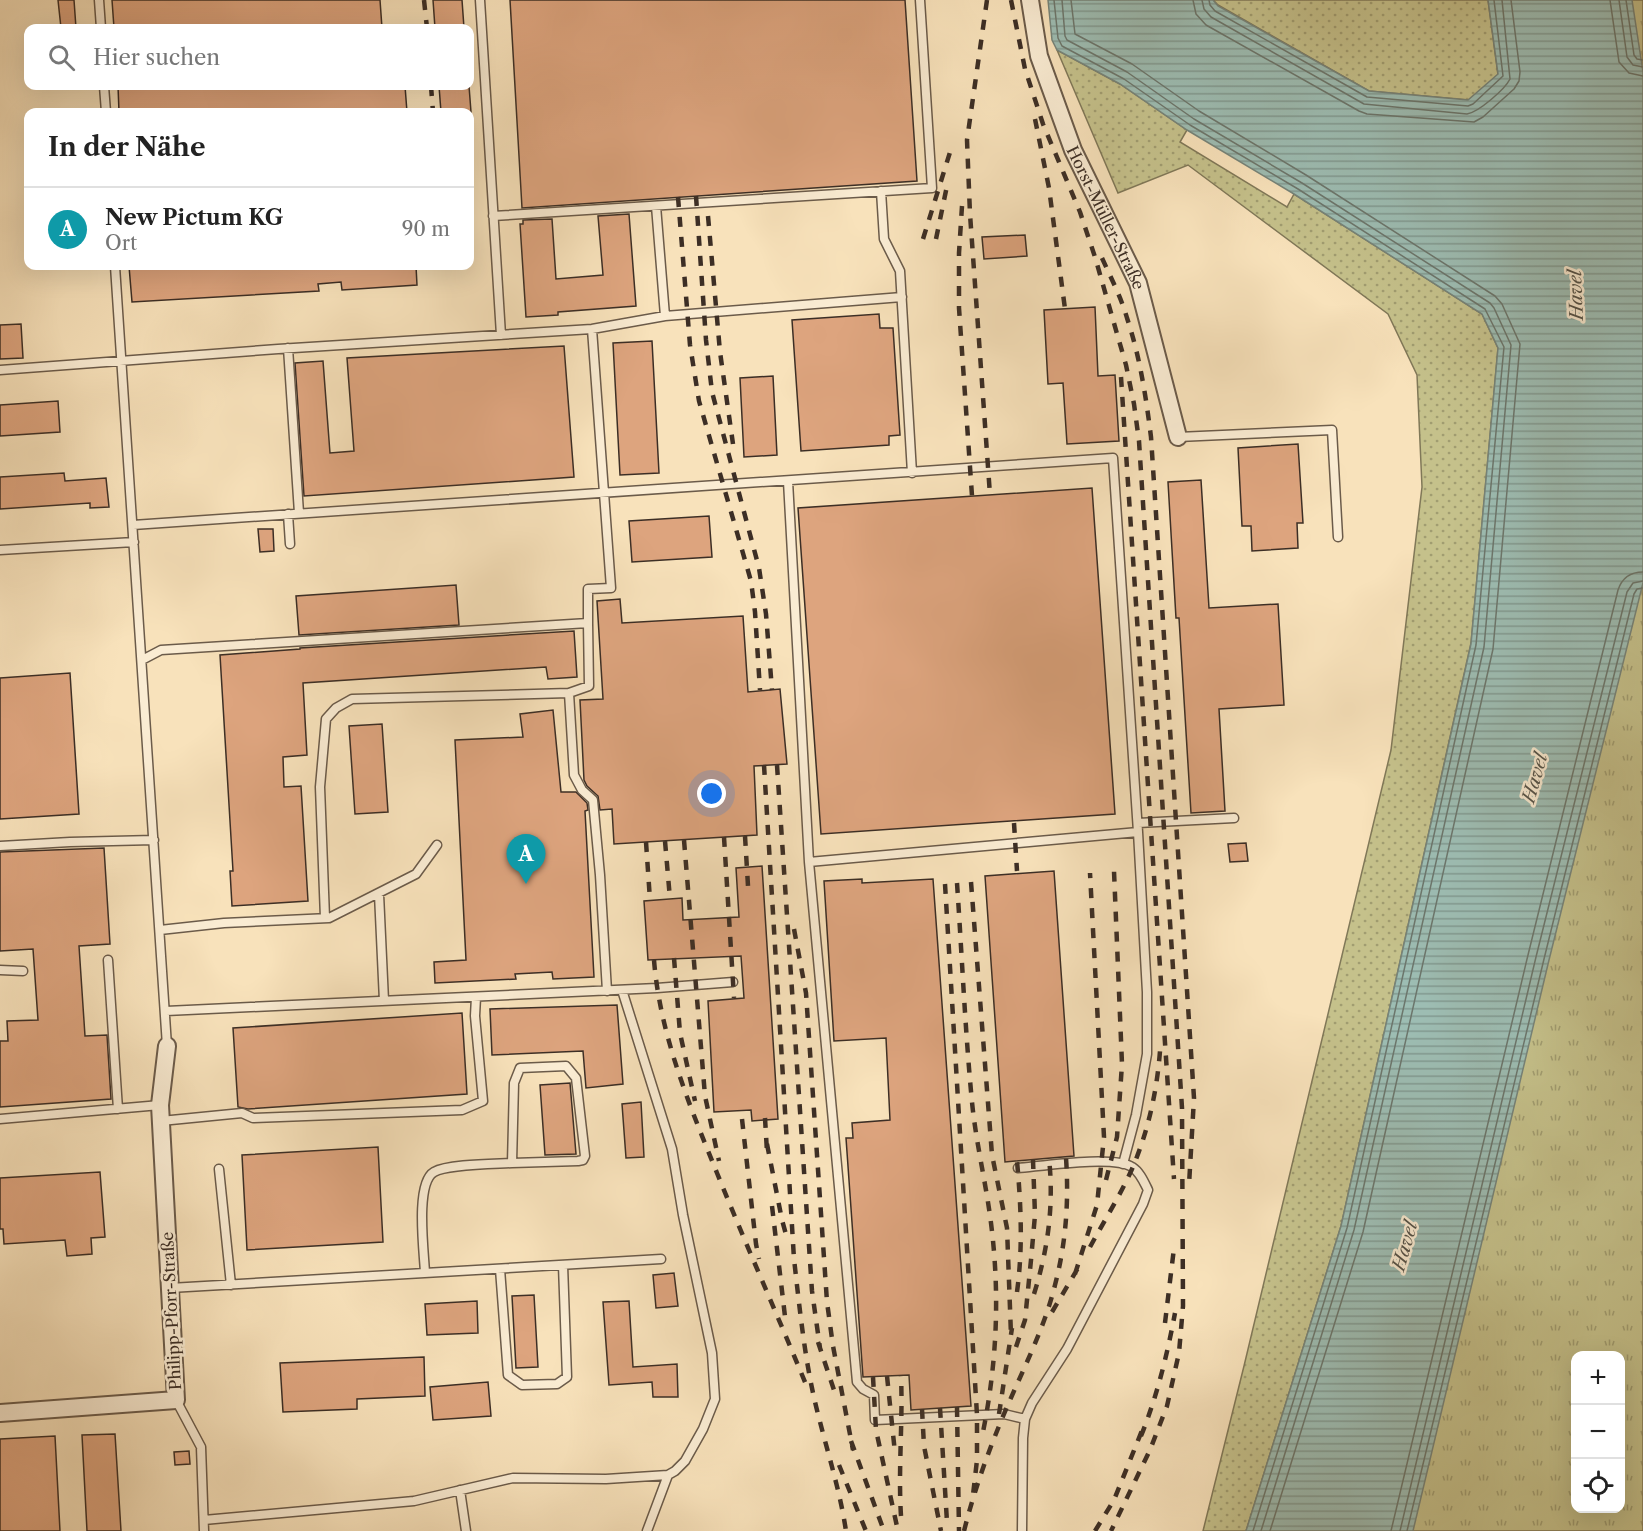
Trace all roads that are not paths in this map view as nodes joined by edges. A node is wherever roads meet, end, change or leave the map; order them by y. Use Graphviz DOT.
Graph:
graph roads {
  1 [pos="99,0"];
  2 [pos="480,0"];
  3 [pos="920,0"];
  4 [pos="1030,0"];
  5 [pos="101,24"];
  6 [pos="104,90"];
  7 [pos="106,108"];
  8 [pos="881,191"];
  9 [pos="656,206"];
  10 [pos="493,216"];
  11 [pos="115,270"];
  12 [pos="902,297"];
  13 [pos="665,316"];
  14 [pos="592,329"];
  15 [pos="501,335"];
  16 [pos="288,348"];
  17 [pos="121,360"];
  18 [pos="0,370"];
  19 [pos="1178,437"];
  20 [pos="912,473"];
  21 [pos="788,481"];
  22 [pos="603,493"];
  23 [pos="299,513"];
  24 [pos="288,514"];
  25 [pos="133,525"];
  26 [pos="1338,537"];
  27 [pos="134,543"];
  28 [pos="290,544"];
  29 [pos="0,550"];
  30 [pos="588,623"];
  31 [pos="142,660"];
  32 [pos="569,693"];
  33 [pos="1234,818"];
  34 [pos="1138,828"];
  35 [pos="154,840"];
  36 [pos="437,845"];
  37 [pos="0,846"];
  38 [pos="809,862"];
  39 [pos="379,894"];
  40 [pos="325,918"];
  41 [pos="160,930"];
  42 [pos="108,960"];
  43 [pos="0,970"];
  44 [pos="23,971"];
  45 [pos="733,982"];
  46 [pos="622,990"];
  47 [pos="607,991"];
  48 [pos="476,997"];
  49 [pos="384,1001"];
  50 [pos="166,1011"];
  51 [pos="167,1046"];
  52 [pos="118,1109"];
  53 [pos="161,1113"];
  54 [pos="0,1119"];
  55 [pos="512,1163"];
  56 [pos="1123,1164"];
  57 [pos="1018,1168"];
  58 [pos="219,1169"];
  59 [pos="661,1259"];
  60 [pos="563,1265"];
  61 [pos="500,1269"];
  62 [pos="425,1273"];
  63 [pos="231,1285"];
  64 [pos="170,1288"];
  65 [pos="176,1400"];
  66 [pos="0,1413"];
  67 [pos="1025,1419"];
  68 [pos="668,1475"];
  69 [pos="460,1490"];
  70 [pos="204,1520"];
  71 [pos="204,1531"];
  72 [pos="466,1531"];
  73 [pos="647,1531"];
  74 [pos="1022,1531"];
  1 -- 5 [label="lane"];
  2 -- 10 [label="lane"];
  3 -- 8 [label="lane"];
  4 -- 19 [label="street, Horst-Müller-Straße"];
  6 -- 7 [label="lane"];
  8 -- 9 [label="lane"];
  8 -- 12 [label="lane"];
  9 -- 10 [label="lane"];
  9 -- 13 [label="lane"];
  10 -- 15 [label="lane"];
  11 -- 17 [label="lane"];
  12 -- 13 [label="lane"];
  12 -- 20 [label="lane"];
  13 -- 14 [label="lane"];
  14 -- 15 [label="lane"];
  14 -- 22 [label="lane"];
  15 -- 16 [label="lane"];
  16 -- 17 [label="lane"];
  16 -- 23 [label="lane"];
  17 -- 18 [label="lane"];
  17 -- 25 [label="lane"];
  19 -- 26 [label="lane"];
  20 -- 21 [label="lane"];
  20 -- 34 [label="lane"];
  21 -- 22 [label="lane"];
  21 -- 38 [label="lane"];
  22 -- 23 [label="lane"];
  22 -- 30 [label="lane"];
  23 -- 24 [label="lane"];
  24 -- 25 [label="lane"];
  24 -- 28 [label="lane"];
  25 -- 27 [label="lane"];
  27 -- 29 [label="lane"];
  27 -- 31 [label="lane"];
  30 -- 31 [label="lane"];
  30 -- 32 [label="lane"];
  31 -- 35 [label="lane"];
  32 -- 40 [label="lane"];
  32 -- 47 [label="lane"];
  33 -- 34 [label="lane"];
  34 -- 38 [label="lane"];
  34 -- 56 [label="lane"];
  35 -- 37 [label="lane"];
  35 -- 41 [label="lane"];
  36 -- 39 [label="lane"];
  38 -- 67 [label="lane"];
  39 -- 40 [label="lane"];
  39 -- 49 [label="lane"];
  40 -- 41 [label="lane"];
  41 -- 50 [label="lane"];
  42 -- 52 [label="lane"];
  43 -- 44 [label="lane"];
  45 -- 46 [label="lane"];
  46 -- 47 [label="lane"];
  46 -- 68 [label="lane"];
  47 -- 48 [label="lane"];
  48 -- 49 [label="lane"];
  48 -- 53 [label="lane"];
  49 -- 50 [label="lane"];
  50 -- 51 [label="lane"];
  51 -- 53 [label="street, Philipp-Pforr-Straße"];
  52 -- 53 [label="lane"];
  52 -- 54 [label="lane"];
  53 -- 64 [label="street, Philipp-Pforr-Straße"];
  55 -- 55 [label="lane"];
  55 -- 62 [label="lane"];
  56 -- 57 [label="lane"];
  56 -- 67 [label="lane"];
  58 -- 63 [label="lane"];
  59 -- 60 [label="lane"];
  60 -- 61 [label="lane"];
  60 -- 61 [label="lane"];
  61 -- 62 [label="lane"];
  62 -- 63 [label="lane"];
  63 -- 64 [label="lane"];
  64 -- 65 [label="street, Philipp-Pforr-Straße"];
  65 -- 66 [label="street, Philipp-Pforr-Straße"];
  65 -- 70 [label="lane"];
  67 -- 74 [label="lane"];
  68 -- 69 [label="lane"];
  68 -- 73 [label="lane"];
  69 -- 70 [label="lane"];
  69 -- 72 [label="lane"];
  70 -- 71 [label="lane"];
}
